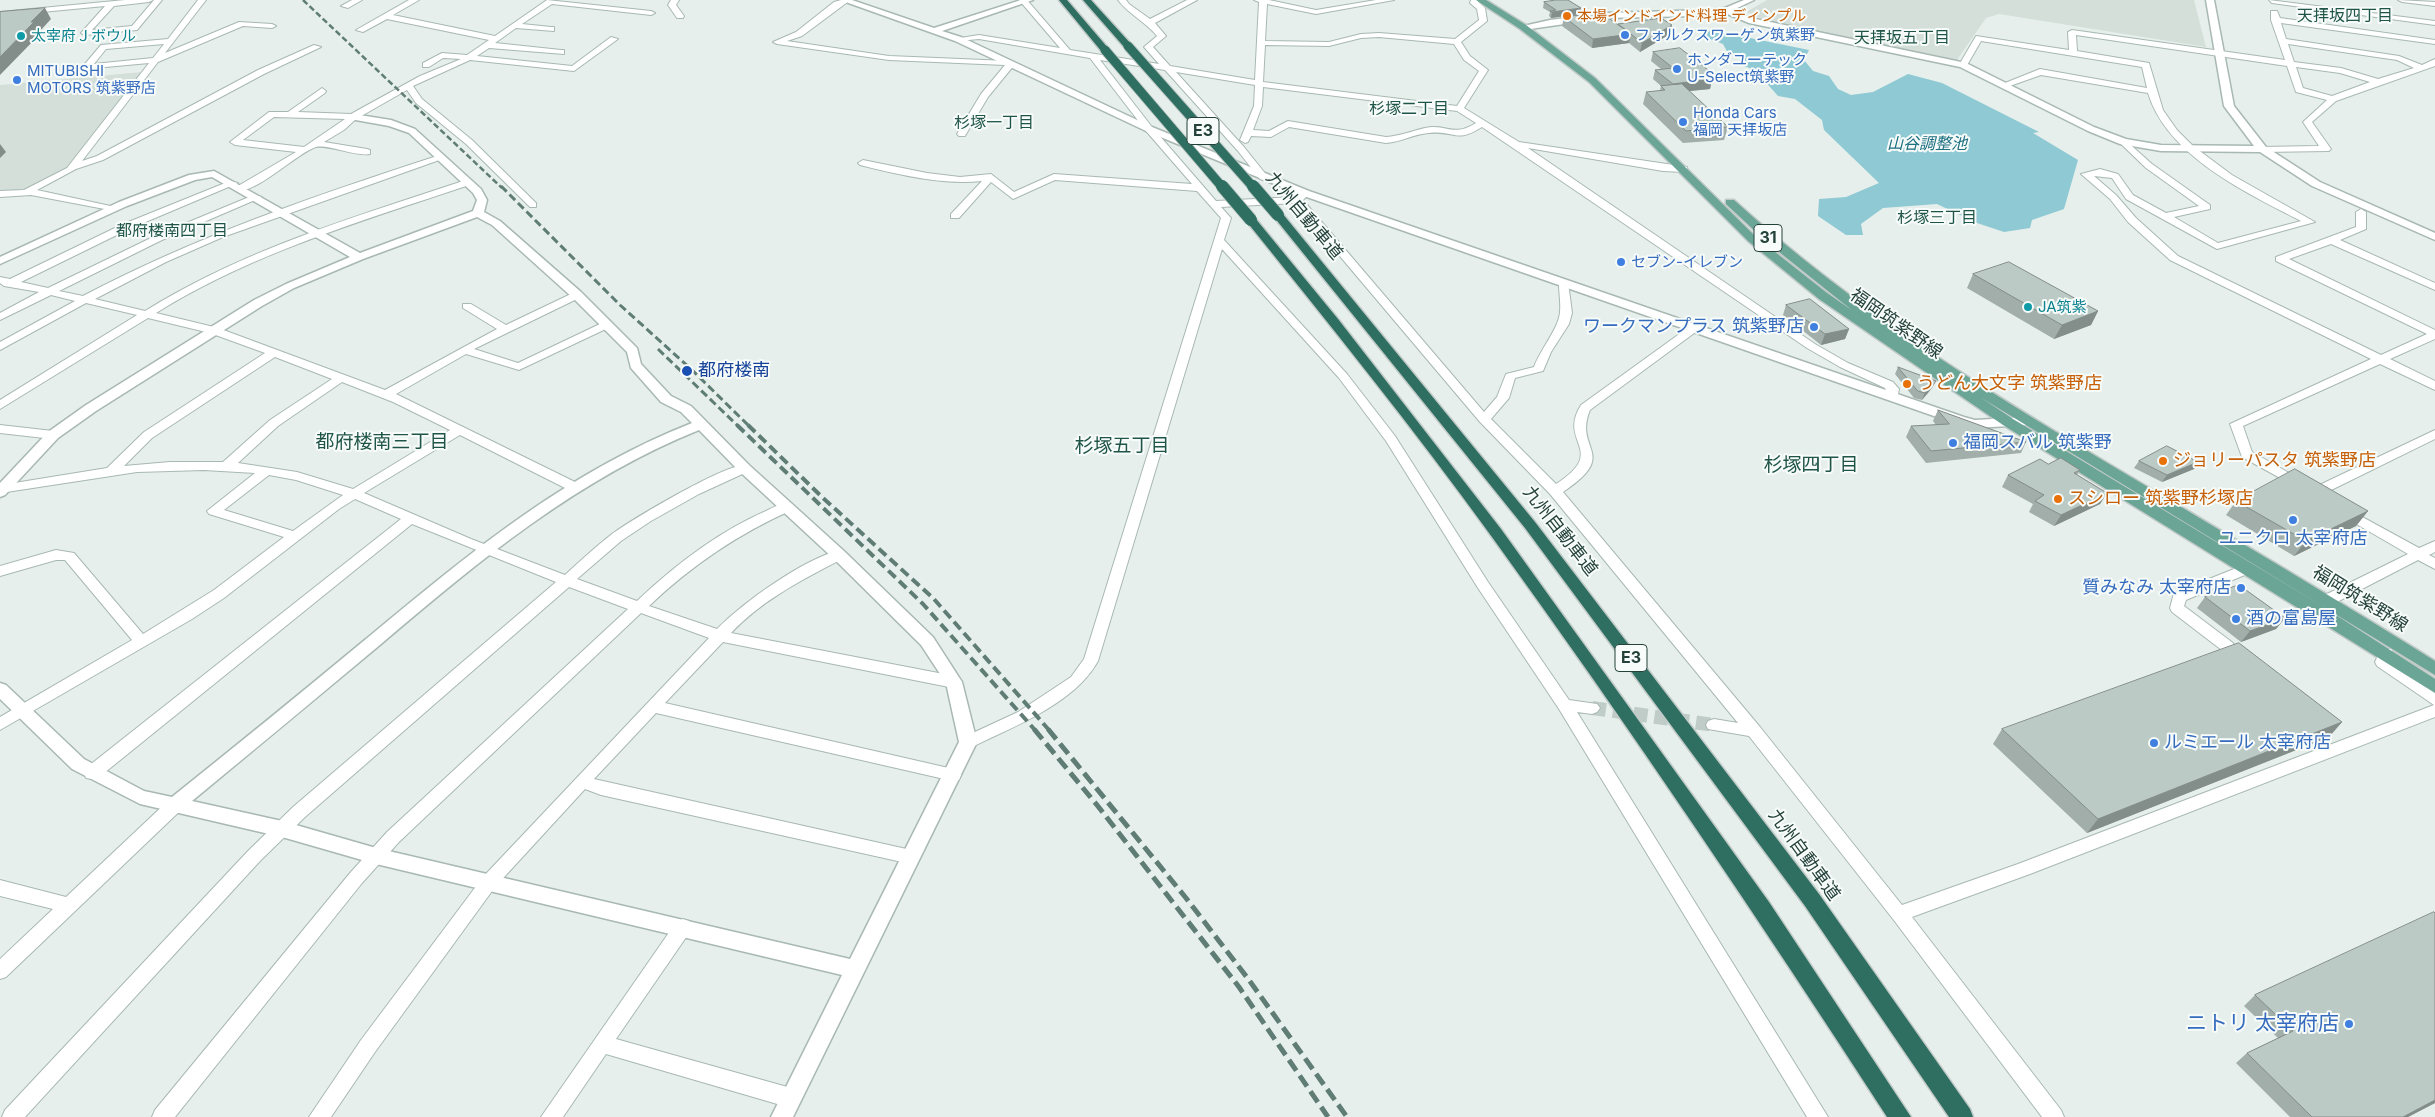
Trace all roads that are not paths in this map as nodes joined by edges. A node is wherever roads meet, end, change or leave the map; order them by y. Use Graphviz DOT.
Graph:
graph roads {
  1 [pos="149,0"];
  2 [pos="158,0"];
  3 [pos="202,0"];
  4 [pos="358,0"];
  5 [pos="415,0"];
  6 [pos="551,0"];
  7 [pos="675,0"];
  8 [pos="1025,0"];
  9 [pos="1063,0"];
  10 [pos="1087,0"];
  11 [pos="1122,0"];
  12 [pos="1193,0"];
  13 [pos="1261,0"];
  14 [pos="1390,0"];
  15 [pos="1475,0"];
  16 [pos="1480,0"];
  17 [pos="1492,0"];
  18 [pos="1750,0"];
  19 [pos="2210,0"];
  20 [pos="2272,0"];
  21 [pos="2402,0"];
  22 [pos="849,1"];
  23 [pos="111,4"];
  24 [pos="2435,4"];
  25 [pos="345,6"];
  26 [pos="1725,10"];
  27 [pos="651,13"];
  28 [pos="0,14"];
  29 [pos="386,16"];
  30 [pos="680,16"];
  31 [pos="2275,20"];
  32 [pos="1150,22"];
  33 [pos="2435,23"];
  34 [pos="272,26"];
  35 [pos="516,26"];
  36 [pos="1528,26"];
  37 [pos="551,29"];
  38 [pos="360,30"];
  39 [pos="936,30"];
  40 [pos="496,39"];
  41 [pos="614,39"];
  42 [pos="958,39"];
  43 [pos="170,41"];
  44 [pos="1457,42"];
  45 [pos="2283,42"];
  46 [pos="2435,42"];
  47 [pos="1262,43"];
  48 [pos="487,45"];
  49 [pos="316,47"];
  50 [pos="1066,51"];
  51 [pos="562,52"];
  52 [pos="2073,54"];
  53 [pos="2220,54"];
  54 [pos="1092,55"];
  55 [pos="469,58"];
  56 [pos="156,60"];
  57 [pos="2435,61"];
  58 [pos="1010,64"];
  59 [pos="2289,64"];
  60 [pos="426,65"];
  61 [pos="1963,65"];
  62 [pos="1168,68"];
  63 [pos="2422,68"];
  64 [pos="2378,82"];
  65 [pos="1259,84"];
  66 [pos="2004,85"];
  67 [pos="408,86"];
  68 [pos="2151,90"];
  69 [pos="322,91"];
  70 [pos="2334,99"];
  71 [pos="1459,109"];
  72 [pos="289,114"];
  73 [pos="354,117"];
  74 [pos="1482,123"];
  75 [pos="1149,129"];
  76 [pos="1249,133"];
  77 [pos="962,134"];
  78 [pos="1511,141"];
  79 [pos="2124,142"];
  80 [pos="316,144"];
  81 [pos="1241,149"];
  82 [pos="2192,149"];
  83 [pos="2262,149"];
  84 [pos="305,150"];
  85 [pos="367,152"];
  86 [pos="440,158"];
  87 [pos="864,164"];
  88 [pos="72,168"];
  89 [pos="1684,169"];
  90 [pos="991,177"];
  91 [pos="1262,177"];
  92 [pos="466,183"];
  93 [pos="237,185"];
  94 [pos="1200,188"];
  95 [pos="23,192"];
  96 [pos="0,194"];
  97 [pos="1301,196"];
  98 [pos="256,197"];
  99 [pos="0,203"];
  100 [pos="1213,204"];
  101 [pos="533,205"];
  102 [pos="112,209"];
  103 [pos="282,211"];
  104 [pos="2360,212"];
  105 [pos="478,213"];
  106 [pos="955,216"];
  107 [pos="2164,216"];
  108 [pos="318,232"];
  109 [pos="2435,237"];
  110 [pos="1218,239"];
  111 [pos="2334,241"];
  112 [pos="359,257"];
  113 [pos="0,261"];
  114 [pos="6,281"];
  115 [pos="1564,284"];
  116 [pos="2435,287"];
  117 [pos="0,288"];
  118 [pos="49,291"];
  119 [pos="577,295"];
  120 [pos="87,300"];
  121 [pos="467,306"];
  122 [pos="148,314"];
  123 [pos="0,318"];
  124 [pos="606,325"];
  125 [pos="505,329"];
  126 [pos="1693,329"];
  127 [pos="214,330"];
  128 [pos="2435,334"];
  129 [pos="0,347"];
  130 [pos="465,350"];
  131 [pos="274,352"];
  132 [pos="2380,359"];
  133 [pos="342,377"];
  134 [pos="2435,386"];
  135 [pos="386,394"];
  136 [pos="1893,397"];
  137 [pos="0,405"];
  138 [pos="1484,419"];
  139 [pos="2027,421"];
  140 [pos="2008,422"];
  141 [pos="702,424"];
  142 [pos="0,429"];
  143 [pos="460,430"];
  144 [pos="2435,434"];
  145 [pos="53,436"];
  146 [pos="226,467"];
  147 [pos="744,468"];
  148 [pos="267,470"];
  149 [pos="111,471"];
  150 [pos="572,486"];
  151 [pos="1,491"];
  152 [pos="1555,491"];
  153 [pos="2314,493"];
  154 [pos="354,494"];
  155 [pos="787,508"];
  156 [pos="410,518"];
  157 [pos="295,536"];
  158 [pos="2435,546"];
  159 [pos="486,549"];
  160 [pos="2418,554"];
  161 [pos="839,555"];
  162 [pos="2435,564"];
  163 [pos="2249,568"];
  164 [pos="0,572"];
  165 [pos="566,580"];
  166 [pos="2328,600"];
  167 [pos="639,606"];
  168 [pos="720,635"];
  169 [pos="142,642"];
  170 [pos="2228,647"];
  171 [pos="2386,653"];
  172 [pos="2435,669"];
  173 [pos="954,682"];
  174 [pos="2435,687"];
  175 [pos="0,689"];
  176 [pos="2435,700"];
  177 [pos="1564,705"];
  178 [pos="653,706"];
  179 [pos="1592,708"];
  180 [pos="2435,711"];
  181 [pos="23,712"];
  182 [pos="0,724"];
  183 [pos="1714,725"];
  184 [pos="1754,731"];
  185 [pos="968,742"];
  186 [pos="92,773"];
  187 [pos="953,775"];
  188 [pos="582,781"];
  189 [pos="175,805"];
  190 [pos="282,829"];
  191 [pos="376,856"];
  192 [pos="911,857"];
  193 [pos="489,882"];
  194 [pos="0,888"];
  195 [pos="69,905"];
  196 [pos="1899,914"];
  197 [pos="683,927"];
  198 [pos="855,969"];
  199 [pos="0,971"];
  200 [pos="601,1044"];
  201 [pos="791,1098"];
  202 [pos="12,1117"];
  203 [pos="162,1117"];
  204 [pos="319,1117"];
  205 [pos="551,1117"];
  206 [pos="782,1117"];
  207 [pos="1818,1117"];
  208 [pos="1900,1117"];
  209 [pos="1962,1117"];
  210 [pos="2054,1117"];
  1 -- 23 [label="street"];
  2 -- 23 [label="street"];
  3 -- 43 [label="street"];
  4 -- 25 [label="street"];
  5 -- 29 [label="street"];
  6 -- 27 [label="street"];
  6 -- 35 [label="street"];
  7 -- 30 [label="street"];
  8 -- 39 [label="street"];
  8 -- 50 [label="street"];
  9 -- 208 [label="highway, E3, bridge"];
  10 -- 209 [label="highway, 九州自動車道 / E3, bridge"];
  11 -- 32 [label="street"];
  12 -- 32 [label="street"];
  13 -- 14 [label="street"];
  13 -- 47 [label="street"];
  15 -- 44 [label="street"];
  16 -- 36 [label="main road, 福岡筑紫野線 / 31"];
  17 -- 36 [label="main road, 福岡筑紫野線 / 31"];
  18 -- 26 [label="street"];
  19 -- 53 [label="street"];
  20 -- 31 [label="street"];
  20 -- 33 [label="street"];
  21 -- 24 [label="street"];
  22 -- 39 [label="street"];
  22 -- 58 [label="street"];
  23 -- 28 [label="street"];
  26 -- 36 [label="street"];
  26 -- 61 [label="street"];
  29 -- 38 [label="street"];
  29 -- 40 [label="street"];
  31 -- 45 [label="street"];
  31 -- 46 [label="street"];
  32 -- 62 [label="street"];
  34 -- 56 [label="street"];
  35 -- 37 [label="street"];
  35 -- 40 [label="street"];
  36 -- 89 [label="main road, 福岡筑紫野線 / 31"];
  36 -- 139 [label="main road, 福岡筑紫野線 / 31"];
  39 -- 42 [label="street"];
  40 -- 48 [label="street"];
  41 -- 55 [label="street"];
  42 -- 50 [label="street"];
  42 -- 58 [label="street"];
  43 -- 56 [label="street"];
  43 -- 56 [label="street"];
  44 -- 47 [label="street"];
  44 -- 71 [label="street"];
  45 -- 59 [label="street"];
  45 -- 63 [label="street"];
  47 -- 65 [label="street"];
  48 -- 51 [label="street"];
  48 -- 55 [label="street"];
  49 -- 88 [label="street"];
  50 -- 54 [label="street"];
  52 -- 53 [label="street"];
  52 -- 61 [label="street"];
  52 -- 68 [label="street"];
  53 -- 59 [label="street"];
  53 -- 83 [label="street"];
  54 -- 62 [label="street"];
  54 -- 75 [label="street"];
  55 -- 60 [label="street"];
  55 -- 67 [label="street"];
  56 -- 88 [label="street"];
  57 -- 63 [label="street"];
  58 -- 75 [label="street"];
  58 -- 77 [label="street"];
  59 -- 64 [label="street"];
  59 -- 70 [label="street"];
  61 -- 66 [label="street"];
  62 -- 65 [label="street"];
  62 -- 81 [label="street"];
  63 -- 64 [label="street"];
  64 -- 70 [label="street"];
  65 -- 71 [label="street"];
  65 -- 76 [label="street"];
  66 -- 68 [label="street"];
  66 -- 79 [label="street"];
  67 -- 73 [label="street"];
  67 -- 101 [label="street"];
  68 -- 82 [label="street"];
  69 -- 72 [label="street"];
  70 -- 83 [label="street"];
  71 -- 74 [label="street"];
  72 -- 73 [label="street"];
  72 -- 84 [label="street"];
  73 -- 80 [label="street"];
  73 -- 86 [label="street"];
  74 -- 76 [label="street"];
  74 -- 78 [label="street"];
  75 -- 91 [label="street"];
  75 -- 94 [label="street"];
  76 -- 81 [label="street"];
  78 -- 89 [label="street"];
  78 -- 136 [label="street"];
  79 -- 82 [label="street"];
  79 -- 107 [label="street"];
  80 -- 84 [label="street"];
  80 -- 85 [label="street"];
  81 -- 91 [label="street"];
  82 -- 83 [label="street"];
  82 -- 107 [label="street"];
  83 -- 109 [label="street"];
  84 -- 93 [label="street"];
  86 -- 92 [label="street"];
  86 -- 103 [label="street"];
  87 -- 90 [label="street"];
  88 -- 95 [label="street"];
  89 -- 140 [label="main road, 福岡筑紫野線 / 31"];
  90 -- 94 [label="street"];
  90 -- 106 [label="street"];
  91 -- 97 [label="street"];
  92 -- 105 [label="street"];
  92 -- 108 [label="street"];
  93 -- 98 [label="street"];
  93 -- 102 [label="street"];
  93 -- 114 [label="street"];
  94 -- 100 [label="street"];
  95 -- 96 [label="street"];
  95 -- 99 [label="street"];
  95 -- 102 [label="street"];
  97 -- 100 [label="street"];
  97 -- 115 [label="street"];
  97 -- 138 [label="street"];
  98 -- 103 [label="street"];
  98 -- 118 [label="street"];
  100 -- 110 [label="street"];
  102 -- 113 [label="street"];
  103 -- 108 [label="street"];
  103 -- 120 [label="street"];
  104 -- 111 [label="street"];
  105 -- 112 [label="street"];
  105 -- 119 [label="street"];
  107 -- 132 [label="street"];
  108 -- 112 [label="street"];
  108 -- 122 [label="street"];
  110 -- 177 [label="street"];
  110 -- 185 [label="street"];
  111 -- 116 [label="street"];
  111 -- 128 [label="street"];
  112 -- 127 [label="street"];
  114 -- 117 [label="street"];
  114 -- 118 [label="street"];
  115 -- 126 [label="street"];
  115 -- 138 [label="street"];
  118 -- 120 [label="street"];
  118 -- 123 [label="street"];
  119 -- 124 [label="street"];
  119 -- 125 [label="street"];
  120 -- 122 [label="street"];
  120 -- 129 [label="street"];
  121 -- 125 [label="street"];
  122 -- 127 [label="street"];
  122 -- 137 [label="street"];
  124 -- 130 [label="street"];
  124 -- 141 [label="street"];
  125 -- 130 [label="street"];
  126 -- 136 [label="street"];
  126 -- 152 [label="street"];
  127 -- 131 [label="street"];
  127 -- 145 [label="street"];
  128 -- 132 [label="street"];
  130 -- 135 [label="street"];
  131 -- 133 [label="street"];
  131 -- 149 [label="street"];
  132 -- 134 [label="street"];
  132 -- 153 [label="street"];
  133 -- 135 [label="street"];
  133 -- 146 [label="street"];
  135 -- 143 [label="street"];
  136 -- 140 [label="street"];
  138 -- 152 [label="street"];
  139 -- 140 [label="street"];
  139 -- 166 [label="main road, 福岡筑紫野線 / 31"];
  140 -- 163 [label="main road, 福岡筑紫野線 / 31"];
  141 -- 147 [label="street"];
  141 -- 150 [label="street"];
  142 -- 145 [label="street"];
  143 -- 150 [label="street"];
  143 -- 154 [label="street"];
  144 -- 153 [label="street"];
  145 -- 151 [label="street"];
  146 -- 148 [label="street"];
  146 -- 149 [label="street"];
  147 -- 155 [label="street"];
  147 -- 165 [label="street"];
  148 -- 154 [label="street"];
  148 -- 157 [label="street"];
  149 -- 151 [label="street"];
  150 -- 159 [label="street"];
  152 -- 184 [label="street"];
  153 -- 160 [label="street"];
  154 -- 156 [label="street"];
  154 -- 157 [label="street"];
  155 -- 161 [label="street"];
  155 -- 167 [label="street"];
  156 -- 159 [label="street"];
  156 -- 186 [label="street"];
  157 -- 169 [label="street"];
  158 -- 160 [label="street"];
  159 -- 165 [label="street"];
  159 -- 189 [label="street"];
  160 -- 162 [label="street"];
  160 -- 166 [label="street"];
  161 -- 168 [label="street"];
  161 -- 173 [label="street"];
  163 -- 170 [label="street"];
  163 -- 171 [label="main road, 福岡筑紫野線 / 31"];
  164 -- 169 [label="street"];
  165 -- 167 [label="street"];
  165 -- 190 [label="street"];
  166 -- 172 [label="main road, 福岡筑紫野線 / 31"];
  167 -- 168 [label="street"];
  167 -- 191 [label="street"];
  168 -- 173 [label="street"];
  168 -- 178 [label="street"];
  169 -- 181 [label="street"];
  171 -- 174 [label="main road, 福岡筑紫野線 / 31"];
  171 -- 176 [label="street"];
  173 -- 185 [label="street"];
  175 -- 181 [label="street"];
  177 -- 179 [label="street"];
  177 -- 207 [label="street"];
  178 -- 187 [label="street"];
  178 -- 188 [label="street"];
  180 -- 196 [label="street"];
  181 -- 182 [label="street"];
  181 -- 186 [label="street"];
  183 -- 184 [label="street"];
  184 -- 196 [label="street"];
  185 -- 187 [label="street"];
  186 -- 189 [label="street"];
  187 -- 192 [label="street"];
  188 -- 192 [label="street"];
  188 -- 193 [label="street"];
  189 -- 190 [label="street"];
  189 -- 195 [label="street"];
  190 -- 191 [label="street"];
  190 -- 202 [label="street"];
  191 -- 193 [label="street"];
  191 -- 203 [label="street"];
  192 -- 198 [label="street"];
  193 -- 197 [label="street"];
  193 -- 204 [label="street"];
  194 -- 195 [label="street"];
  195 -- 199 [label="street"];
  196 -- 210 [label="street"];
  197 -- 198 [label="street"];
  197 -- 200 [label="street"];
  198 -- 201 [label="street"];
  200 -- 201 [label="street"];
  200 -- 205 [label="street"];
  201 -- 206 [label="street"];
}
